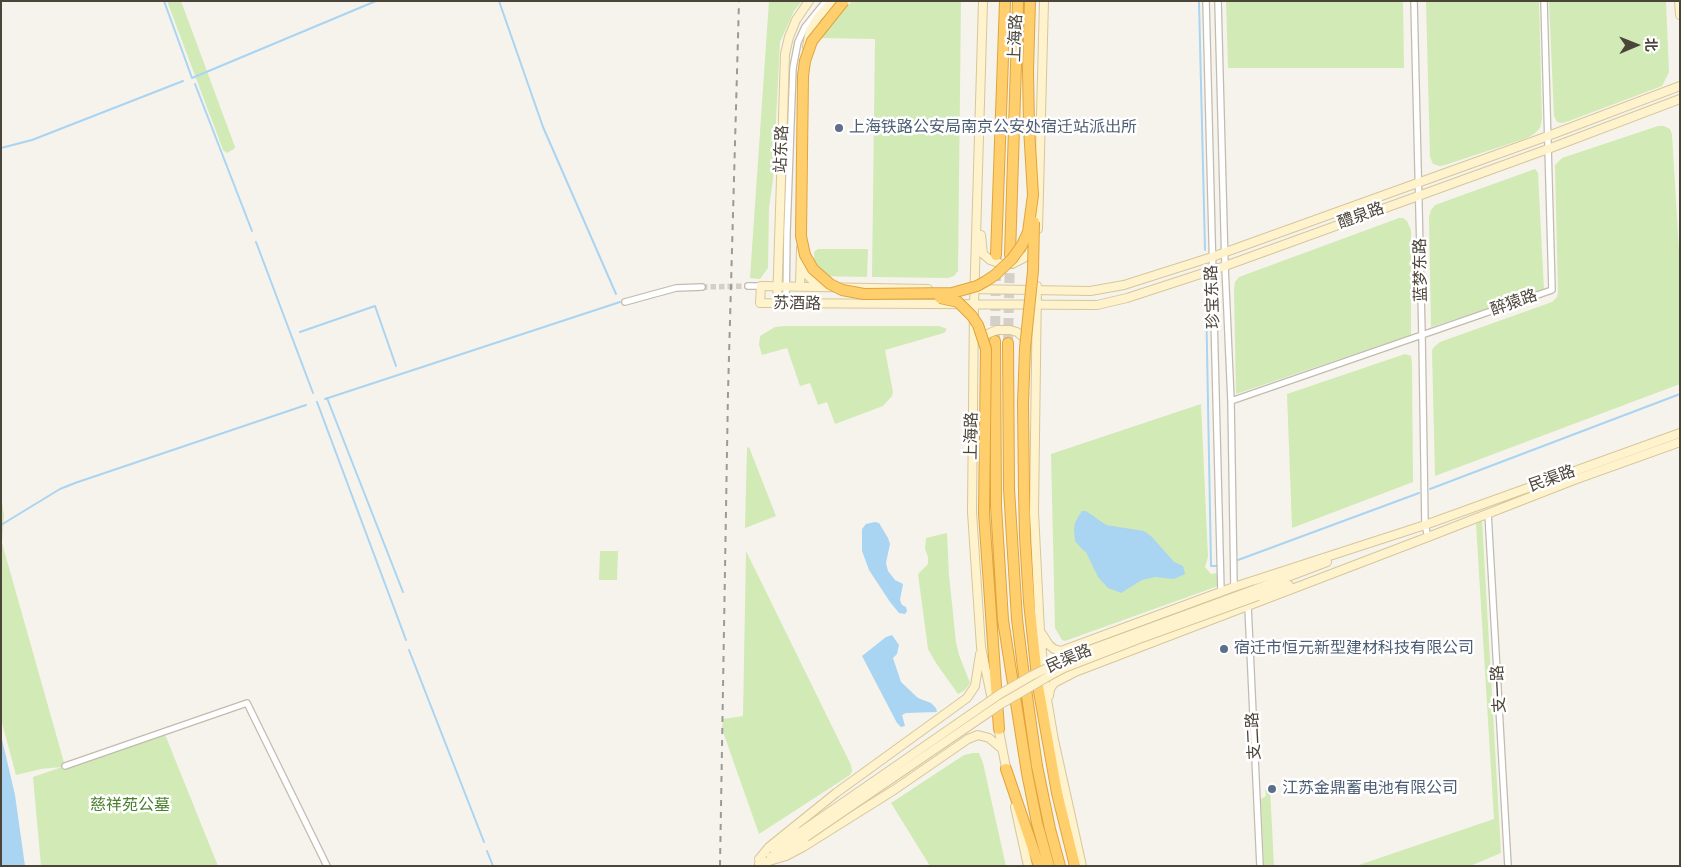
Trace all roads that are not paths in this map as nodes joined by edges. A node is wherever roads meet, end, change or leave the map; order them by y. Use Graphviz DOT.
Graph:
graph roads {
  1 [pos="810,1"];
  2 [pos="826,1"];
  3 [pos="833,1"];
  4 [pos="844,1"];
  5 [pos="983,1"];
  6 [pos="1006,1"];
  7 [pos="1018,1"];
  8 [pos="1030,1"];
  9 [pos="1044,1"];
  10 [pos="1206,1"];
  11 [pos="1218,1"];
  12 [pos="1414,1"];
  13 [pos="1544,1"];
  14 [pos="1679,1"];
  15 [pos="1680,16"];
  16 [pos="1680,86"];
  17 [pos="1680,99"];
  18 [pos="1548,136"];
  19 [pos="1548,149"];
  20 [pos="978,165"];
  21 [pos="1040,168"];
  22 [pos="1418,183"];
  23 [pos="1033,195"];
  24 [pos="1419,195"];
  25 [pos="1225,252"];
  26 [pos="996,255"];
  27 [pos="1010,255"];
  28 [pos="1212,257"];
  29 [pos="800,265"];
  30 [pos="1225,266"];
  31 [pos="1212,270"];
  32 [pos="748,286"];
  33 [pos="761,286"];
  34 [pos="777,286"];
  35 [pos="786,286"];
  36 [pos="800,286"];
  37 [pos="702,287"];
  38 [pos="819,287"];
  39 [pos="974,289"];
  40 [pos="1036,290"];
  41 [pos="887,294"];
  42 [pos="626,302"];
  43 [pos="777,303"];
  44 [pos="786,304"];
  45 [pos="974,305"];
  46 [pos="1036,306"];
  47 [pos="1422,335"];
  48 [pos="995,341"];
  49 [pos="1008,342"];
  50 [pos="1035,398"];
  51 [pos="1231,401"];
  52 [pos="973,402"];
  53 [pos="1680,433"];
  54 [pos="1680,442"];
  55 [pos="1488,513"];
  56 [pos="1424,525"];
  57 [pos="1428,537"];
  58 [pos="1234,587"];
  59 [pos="1220,592"];
  60 [pos="1257,592"];
  61 [pos="1248,606"];
  62 [pos="1040,632"];
  63 [pos="981,647"];
  64 [pos="1049,711"];
  65 [pos="998,729"];
  66 [pos="1001,748"];
  67 [pos="65,766"];
  68 [pos="1006,769"];
  69 [pos="756,864"];
  70 [pos="326,866"];
  71 [pos="1028,866"];
  72 [pos="1039,866"];
  73 [pos="1049,866"];
  74 [pos="1060,866"];
  75 [pos="1075,866"];
  76 [pos="1082,866"];
  77 [pos="1260,866"];
  78 [pos="1508,866"];
  1 -- 34 [label="main road, 站东路"];
  2 -- 35 [label="street"];
  3 -- 29 [label="main road, 站东路"];
  4 -- 41 [label="highway, bridge"];
  5 -- 20 [label="main road, 上海路"];
  6 -- 26 [label="highway, 上海路"];
  7 -- 27 [label="highway, 上海路"];
  8 -- 23 [label="highway, bridge"];
  9 -- 21 [label="main road, 上海路"];
  10 -- 28 [label="street, 珍宝东路"];
  11 -- 25 [label="street, 珍宝东路"];
  12 -- 22 [label="street, 蓝梦东路"];
  13 -- 18 [label="street, 醉猿路"];
  14 -- 15 [label="main road"];
  16 -- 18 [label="main road, 醴泉路"];
  17 -- 19 [label="main road, 醴泉路"];
  18 -- 19 [label="street, 醉猿路"];
  18 -- 22 [label="main road, 醴泉路"];
  19 -- 24 [label="main road, 醴泉路"];
  19 -- 47 [label="street, 醉猿路"];
  20 -- 21 [label="main road"];
  20 -- 39 [label="main road, 上海路"];
  21 -- 40 [label="main road, 上海路"];
  22 -- 24 [label="street, 蓝梦东路"];
  22 -- 25 [label="main road, 醴泉路"];
  23 -- 41 [label="highway, bridge"];
  23 -- 75 [label="highway, bridge"];
  24 -- 30 [label="main road, 醴泉路"];
  24 -- 47 [label="street, 蓝梦东路"];
  25 -- 28 [label="main road, 醴泉路"];
  25 -- 30 [label="street, 珍宝东路"];
  28 -- 31 [label="street, 珍宝东路"];
  28 -- 40 [label="main road, 醴泉路"];
  29 -- 36 [label="main road, 站东路"];
  29 -- 38 [label="main road"];
  30 -- 31 [label="main road, 醴泉路"];
  30 -- 51 [label="street, 珍宝东路"];
  31 -- 46 [label="main road, 醴泉路"];
  31 -- 59 [label="street, 珍宝东路"];
  32 -- 33 [label="street"];
  33 -- 34 [label="main road, 苏酒路"];
  33 -- 43 [label="main road, 苏酒路"];
  34 -- 35 [label="main road, 苏酒路"];
  34 -- 43 [label="main road, 站东路"];
  35 -- 36 [label="main road, 苏酒路"];
  35 -- 44 [label="street"];
  36 -- 38 [label="main road, 苏酒路"];
  37 -- 42 [label="street"];
  38 -- 39 [label="main road, 苏酒路"];
  39 -- 40 [label="main road, 苏酒路"];
  39 -- 45 [label="main road, 上海路"];
  40 -- 46 [label="main road, 上海路"];
  41 -- 65 [label="highway, bridge"];
  43 -- 44 [label="main road, 苏酒路"];
  44 -- 45 [label="main road, 苏酒路"];
  45 -- 46 [label="main road, 苏酒路"];
  45 -- 52 [label="main road, 上海路"];
  46 -- 50 [label="main road, 上海路"];
  47 -- 51 [label="street, 醉猿路"];
  47 -- 56 [label="street, 蓝梦东路"];
  48 -- 73 [label="highway, 上海路"];
  49 -- 74 [label="highway"];
  50 -- 52 [label="main road"];
  50 -- 62 [label="main road, 上海路"];
  51 -- 58 [label="street, 珍宝东路"];
  52 -- 63 [label="main road, 上海路"];
  53 -- 56 [label="main road, 民渠路"];
  54 -- 55 [label="main road, 民渠路"];
  55 -- 57 [label="main road, 民渠路"];
  55 -- 78 [label="street, 支一路"];
  56 -- 57 [label="street, 蓝梦东路"];
  56 -- 58 [label="main road, 民渠路"];
  56 -- 60 [label="main road, 民渠路"];
  57 -- 60 [label="main road, 民渠路"];
  57 -- 61 [label="main road, 民渠路"];
  58 -- 59 [label="main road, 民渠路"];
  59 -- 62 [label="main road, 民渠路"];
  60 -- 69 [label="main road, 民渠路, bridge"];
  61 -- 64 [label="main road, 民渠路"];
  61 -- 77 [label="street, 支二路"];
  62 -- 64 [label="main road, 上海路"];
  63 -- 65 [label="main road, 上海路"];
  63 -- 69 [label="main road"];
  64 -- 76 [label="main road, 上海路"];
  65 -- 66 [label="main road, 上海路"];
  66 -- 68 [label="main road, 上海路"];
  66 -- 69 [label="main road"];
  67 -- 70 [label="street"];
  68 -- 71 [label="main road, 上海路"];
  68 -- 72 [label="highway"];
}
